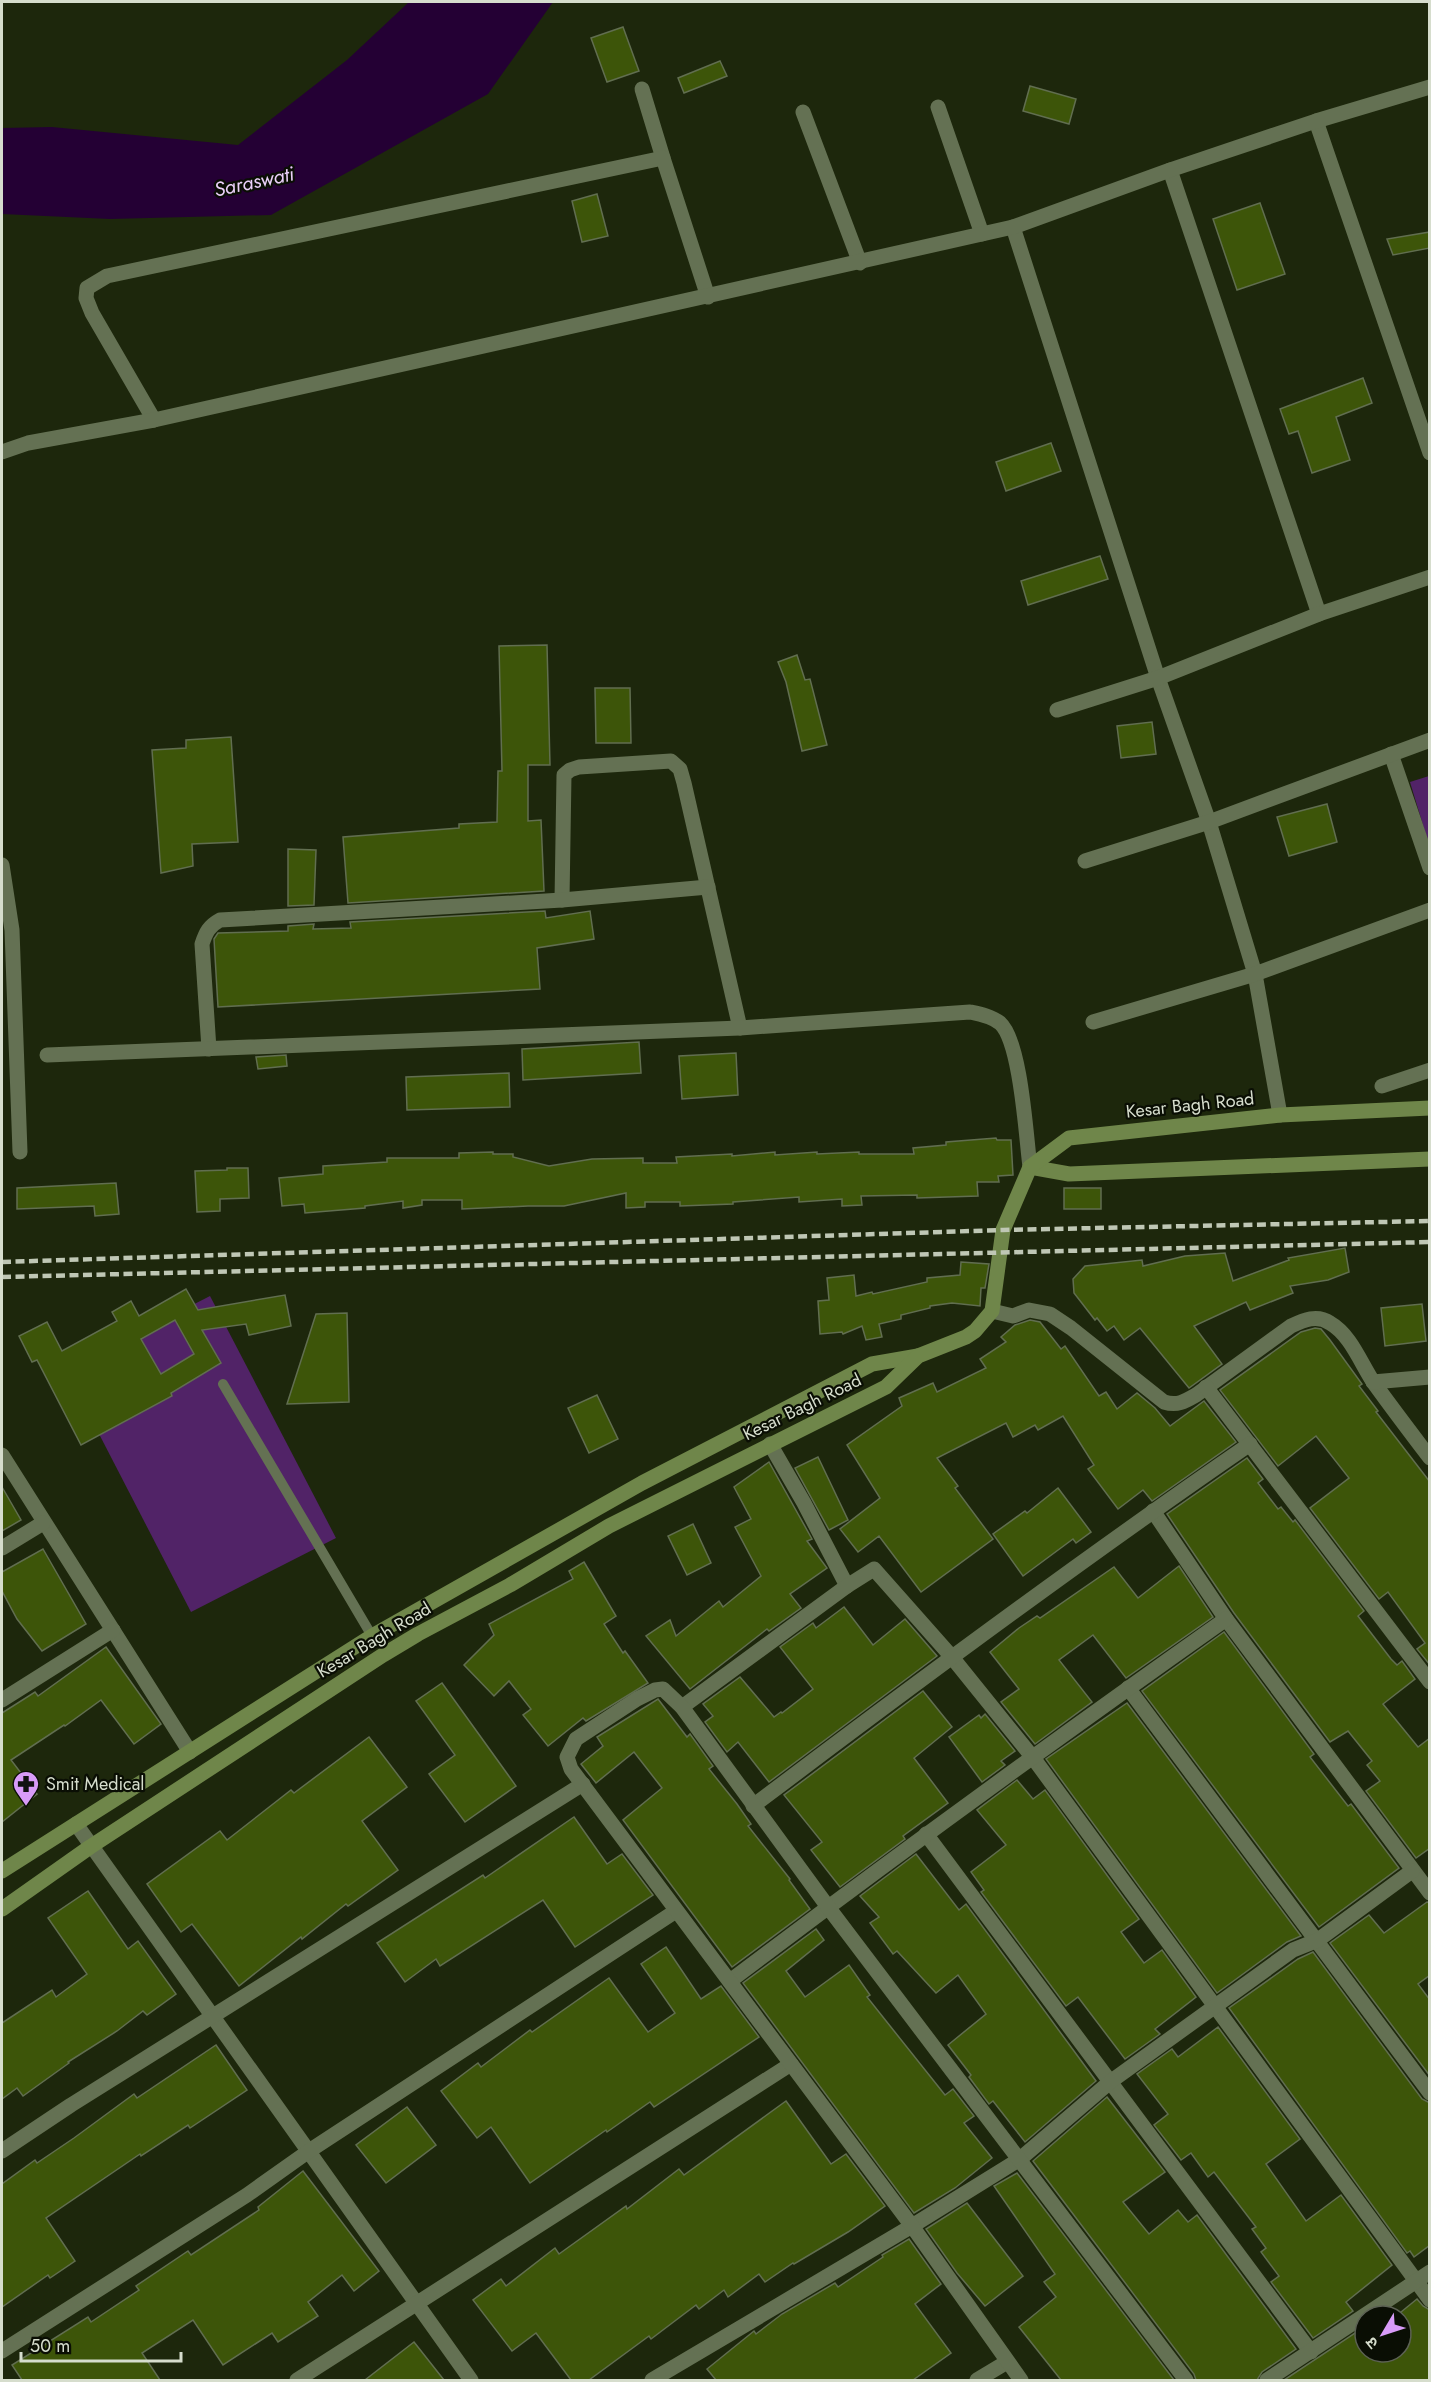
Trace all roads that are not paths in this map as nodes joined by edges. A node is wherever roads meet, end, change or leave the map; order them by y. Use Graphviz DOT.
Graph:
graph roads {
  1 [pos="1430,87"];
  2 [pos="642,89"];
  3 [pos="938,107"];
  4 [pos="802,112"];
  5 [pos="1316,121"];
  6 [pos="663,158"];
  7 [pos="1170,170"];
  8 [pos="1013,227"];
  9 [pos="982,234"];
  10 [pos="860,263"];
  11 [pos="708,297"];
  12 [pos="154,420"];
  13 [pos="2,452"];
  14 [pos="1430,453"];
  15 [pos="1430,577"];
  16 [pos="1319,614"];
  17 [pos="1158,678"];
  18 [pos="1058,710"];
  19 [pos="1430,740"];
  20 [pos="1391,754"];
  21 [pos="1209,822"];
  22 [pos="1086,861"];
  23 [pos="2,865"];
  24 [pos="1430,868"];
  25 [pos="708,887"];
  26 [pos="562,900"];
  27 [pos="1430,910"];
  28 [pos="1255,974"];
  29 [pos="1093,1022"];
  30 [pos="740,1028"];
  31 [pos="209,1049"];
  32 [pos="47,1055"];
  33 [pos="1430,1070"];
  34 [pos="1382,1086"];
  35 [pos="1430,1108"];
  36 [pos="1280,1115"];
  37 [pos="20,1152"];
  38 [pos="1430,1159"];
  39 [pos="1030,1167"];
  40 [pos="992,1311"];
  41 [pos="918,1356"];
  42 [pos="1430,1377"];
  43 [pos="1373,1382"];
  44 [pos="223,1384"];
  45 [pos="1206,1387"];
  46 [pos="770,1444"];
  47 [pos="1250,1444"];
  48 [pos="2,1455"];
  49 [pos="1430,1458"];
  50 [pos="1153,1511"];
  51 [pos="43,1523"];
  52 [pos="2,1548"];
  53 [pos="846,1586"];
  54 [pos="1226,1619"];
  55 [pos="113,1630"];
  56 [pos="372,1636"];
  57 [pos="951,1656"];
  58 [pos="1430,1682"];
  59 [pos="1128,1688"];
  60 [pos="2,1700"];
  61 [pos="682,1707"];
  62 [pos="190,1752"];
  63 [pos="1034,1758"];
  64 [pos="583,1784"];
  65 [pos="753,1806"];
  66 [pos="76,1824"];
  67 [pos="926,1834"];
  68 [pos="90,1847"];
  69 [pos="2,1871"];
  70 [pos="1412,1871"];
  71 [pos="1430,1893"];
  72 [pos="828,1907"];
  73 [pos="2,1909"];
  74 [pos="676,1911"];
  75 [pos="1318,1940"];
  76 [pos="730,1981"];
  77 [pos="1215,2008"];
  78 [pos="213,2017"];
  79 [pos="791,2064"];
  80 [pos="1110,2082"];
  81 [pos="1430,2093"];
  82 [pos="2,2151"];
  83 [pos="309,2151"];
  84 [pos="1020,2159"];
  85 [pos="912,2226"];
  86 [pos="1430,2272"];
  87 [pos="1415,2282"];
  88 [pos="1430,2300"];
  89 [pos="417,2303"];
  90 [pos="2,2351"];
  91 [pos="1311,2352"];
  92 [pos="1007,2362"];
  93 [pos="297,2380"];
  94 [pos="471,2380"];
  95 [pos="652,2380"];
  96 [pos="977,2380"];
  97 [pos="1021,2380"];
  98 [pos="1186,2380"];
  99 [pos="1267,2380"];
  1 -- 5 [label="street"];
  2 -- 6 [label="street"];
  3 -- 9 [label="street"];
  4 -- 10 [label="street"];
  5 -- 7 [label="street"];
  5 -- 14 [label="street"];
  6 -- 11 [label="street"];
  6 -- 12 [label="street"];
  7 -- 8 [label="street"];
  7 -- 16 [label="street"];
  8 -- 9 [label="street"];
  8 -- 17 [label="street"];
  9 -- 10 [label="street"];
  10 -- 11 [label="street"];
  11 -- 12 [label="street"];
  12 -- 13 [label="street"];
  15 -- 16 [label="street"];
  16 -- 17 [label="street"];
  17 -- 18 [label="street"];
  17 -- 21 [label="street"];
  19 -- 20 [label="street"];
  20 -- 21 [label="street"];
  20 -- 24 [label="street"];
  21 -- 22 [label="street"];
  21 -- 28 [label="street"];
  23 -- 37 [label="street"];
  25 -- 26 [label="street"];
  25 -- 26 [label="street"];
  25 -- 30 [label="street"];
  26 -- 31 [label="street"];
  27 -- 28 [label="street"];
  28 -- 29 [label="street"];
  28 -- 36 [label="street"];
  30 -- 31 [label="street"];
  30 -- 39 [label="street"];
  31 -- 32 [label="street"];
  33 -- 34 [label="street"];
  35 -- 36 [label="main road, Kesar Bagh Road"];
  36 -- 39 [label="main road, Kesar Bagh Road"];
  38 -- 39 [label="main road"];
  39 -- 40 [label="main road"];
  40 -- 41 [label="main road, Kesar Bagh Road"];
  40 -- 45 [label="street"];
  41 -- 46 [label="main road, Kesar Bagh Road"];
  41 -- 56 [label="main road"];
  42 -- 43 [label="street"];
  43 -- 45 [label="street"];
  43 -- 49 [label="street"];
  44 -- 56 [label="lane"];
  45 -- 47 [label="street"];
  46 -- 53 [label="street"];
  46 -- 68 [label="main road, Kesar Bagh Road"];
  47 -- 50 [label="street"];
  47 -- 58 [label="street"];
  48 -- 51 [label="street"];
  50 -- 54 [label="street"];
  50 -- 57 [label="street"];
  51 -- 52 [label="street"];
  51 -- 55 [label="street"];
  53 -- 57 [label="street"];
  53 -- 61 [label="street"];
  54 -- 59 [label="street"];
  54 -- 70 [label="street"];
  55 -- 60 [label="street"];
  55 -- 62 [label="street"];
  56 -- 62 [label="main road"];
  57 -- 63 [label="street"];
  57 -- 65 [label="street"];
  59 -- 63 [label="street"];
  59 -- 75 [label="street"];
  61 -- 64 [label="street"];
  61 -- 65 [label="street"];
  62 -- 66 [label="main road"];
  63 -- 67 [label="street"];
  63 -- 77 [label="street"];
  64 -- 74 [label="street"];
  64 -- 78 [label="street"];
  65 -- 72 [label="street"];
  66 -- 68 [label="street"];
  66 -- 69 [label="main road"];
  67 -- 72 [label="street"];
  67 -- 80 [label="street"];
  68 -- 73 [label="main road"];
  68 -- 78 [label="street"];
  70 -- 71 [label="street"];
  70 -- 75 [label="street"];
  72 -- 76 [label="street"];
  72 -- 84 [label="street"];
  74 -- 76 [label="street"];
  74 -- 83 [label="street"];
  75 -- 77 [label="street"];
  75 -- 81 [label="street"];
  76 -- 79 [label="street"];
  77 -- 80 [label="street"];
  77 -- 87 [label="street"];
  78 -- 82 [label="street"];
  78 -- 83 [label="street"];
  79 -- 85 [label="street"];
  79 -- 89 [label="street"];
  80 -- 84 [label="street"];
  80 -- 91 [label="street"];
  83 -- 89 [label="street"];
  83 -- 90 [label="street"];
  84 -- 85 [label="street"];
  84 -- 98 [label="street"];
  85 -- 92 [label="street"];
  85 -- 95 [label="street"];
  86 -- 87 [label="street"];
  87 -- 88 [label="street"];
  87 -- 91 [label="street"];
  89 -- 93 [label="street"];
  89 -- 94 [label="street"];
  91 -- 99 [label="street"];
  92 -- 96 [label="street"];
  92 -- 97 [label="street"];
}
